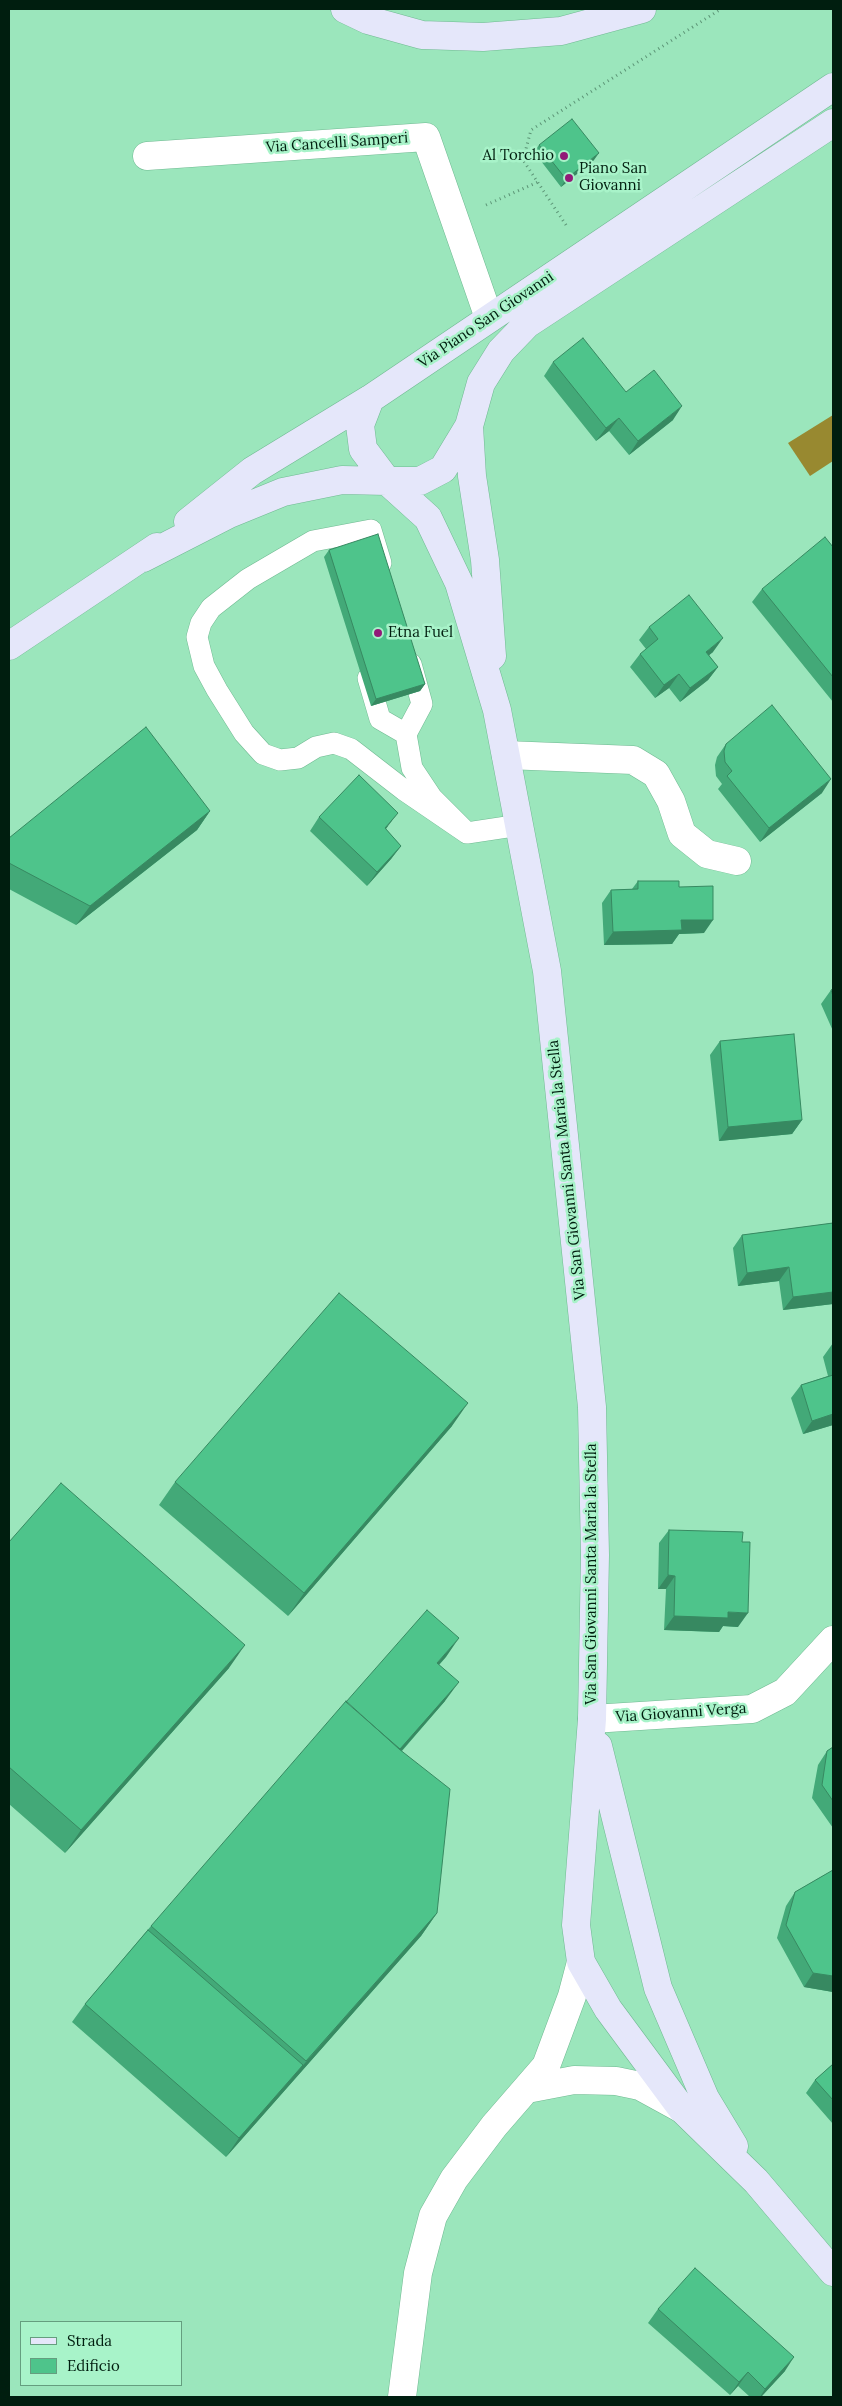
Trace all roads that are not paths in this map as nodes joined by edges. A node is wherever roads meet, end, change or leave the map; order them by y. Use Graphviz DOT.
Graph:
graph roads {
  1 [pos="345,9"];
  2 [pos="642,9"];
  3 [pos="833,87"];
  4 [pos="833,123"];
  5 [pos="147,156"];
  6 [pos="489,318"];
  7 [pos="370,399"];
  8 [pos="469,426"];
  9 [pos="388,481"];
  10 [pos="313,541"];
  11 [pos="143,558"];
  12 [pos="332,558"];
  13 [pos="388,585"];
  14 [pos="9,646"];
  15 [pos="406,649"];
  16 [pos="363,662"];
  17 [pos="496,710"];
  18 [pos="406,734"];
  19 [pos="506,755"];
  20 [pos="520,825"];
  21 [pos="467,833"];
  22 [pos="737,861"];
  23 [pos="833,1640"];
  24 [pos="592,1720"];
  25 [pos="581,1962"];
  26 [pos="527,2089"];
  27 [pos="682,2109"];
  28 [pos="756,2181"];
  29 [pos="833,2272"];
  30 [pos="402,2397"];
  1 -- 2 [label="street"];
  3 -- 6 [label="street, Via Piano San Giovanni"];
  4 -- 8 [label="street, Via Piano San Giovanni"];
  5 -- 6 [label="street, Via Cancelli Samperi"];
  6 -- 7 [label="street, Via Piano San Giovanni"];
  7 -- 9 [label="street"];
  7 -- 11 [label="street, Via Piano San Giovanni"];
  8 -- 9 [label="street"];
  8 -- 17 [label="street"];
  9 -- 11 [label="street"];
  9 -- 17 [label="street"];
  10 -- 12 [label="lane"];
  10 -- 13 [label="lane"];
  10 -- 21 [label="lane"];
  11 -- 14 [label="street"];
  15 -- 18 [label="lane"];
  16 -- 18 [label="lane"];
  17 -- 19 [label="street, Via San Giovanni Santa Maria la Stella"];
  18 -- 21 [label="lane"];
  19 -- 20 [label="street, Via San Giovanni Santa Maria la Stella"];
  19 -- 22 [label="street"];
  20 -- 21 [label="lane"];
  20 -- 24 [label="street, Via San Giovanni Santa Maria la Stella"];
  23 -- 24 [label="street, Via Giovanni Verga"];
  24 -- 25 [label="street, Via San Giovanni Santa Maria la Stella"];
  24 -- 28 [label="street"];
  25 -- 26 [label="street, Via San Giovanni Santa Maria la Stella"];
  25 -- 27 [label="street"];
  26 -- 27 [label="street"];
  26 -- 30 [label="street, Via San Giovanni Santa Maria la Stella"];
  27 -- 28 [label="street"];
  28 -- 29 [label="street"];
}
